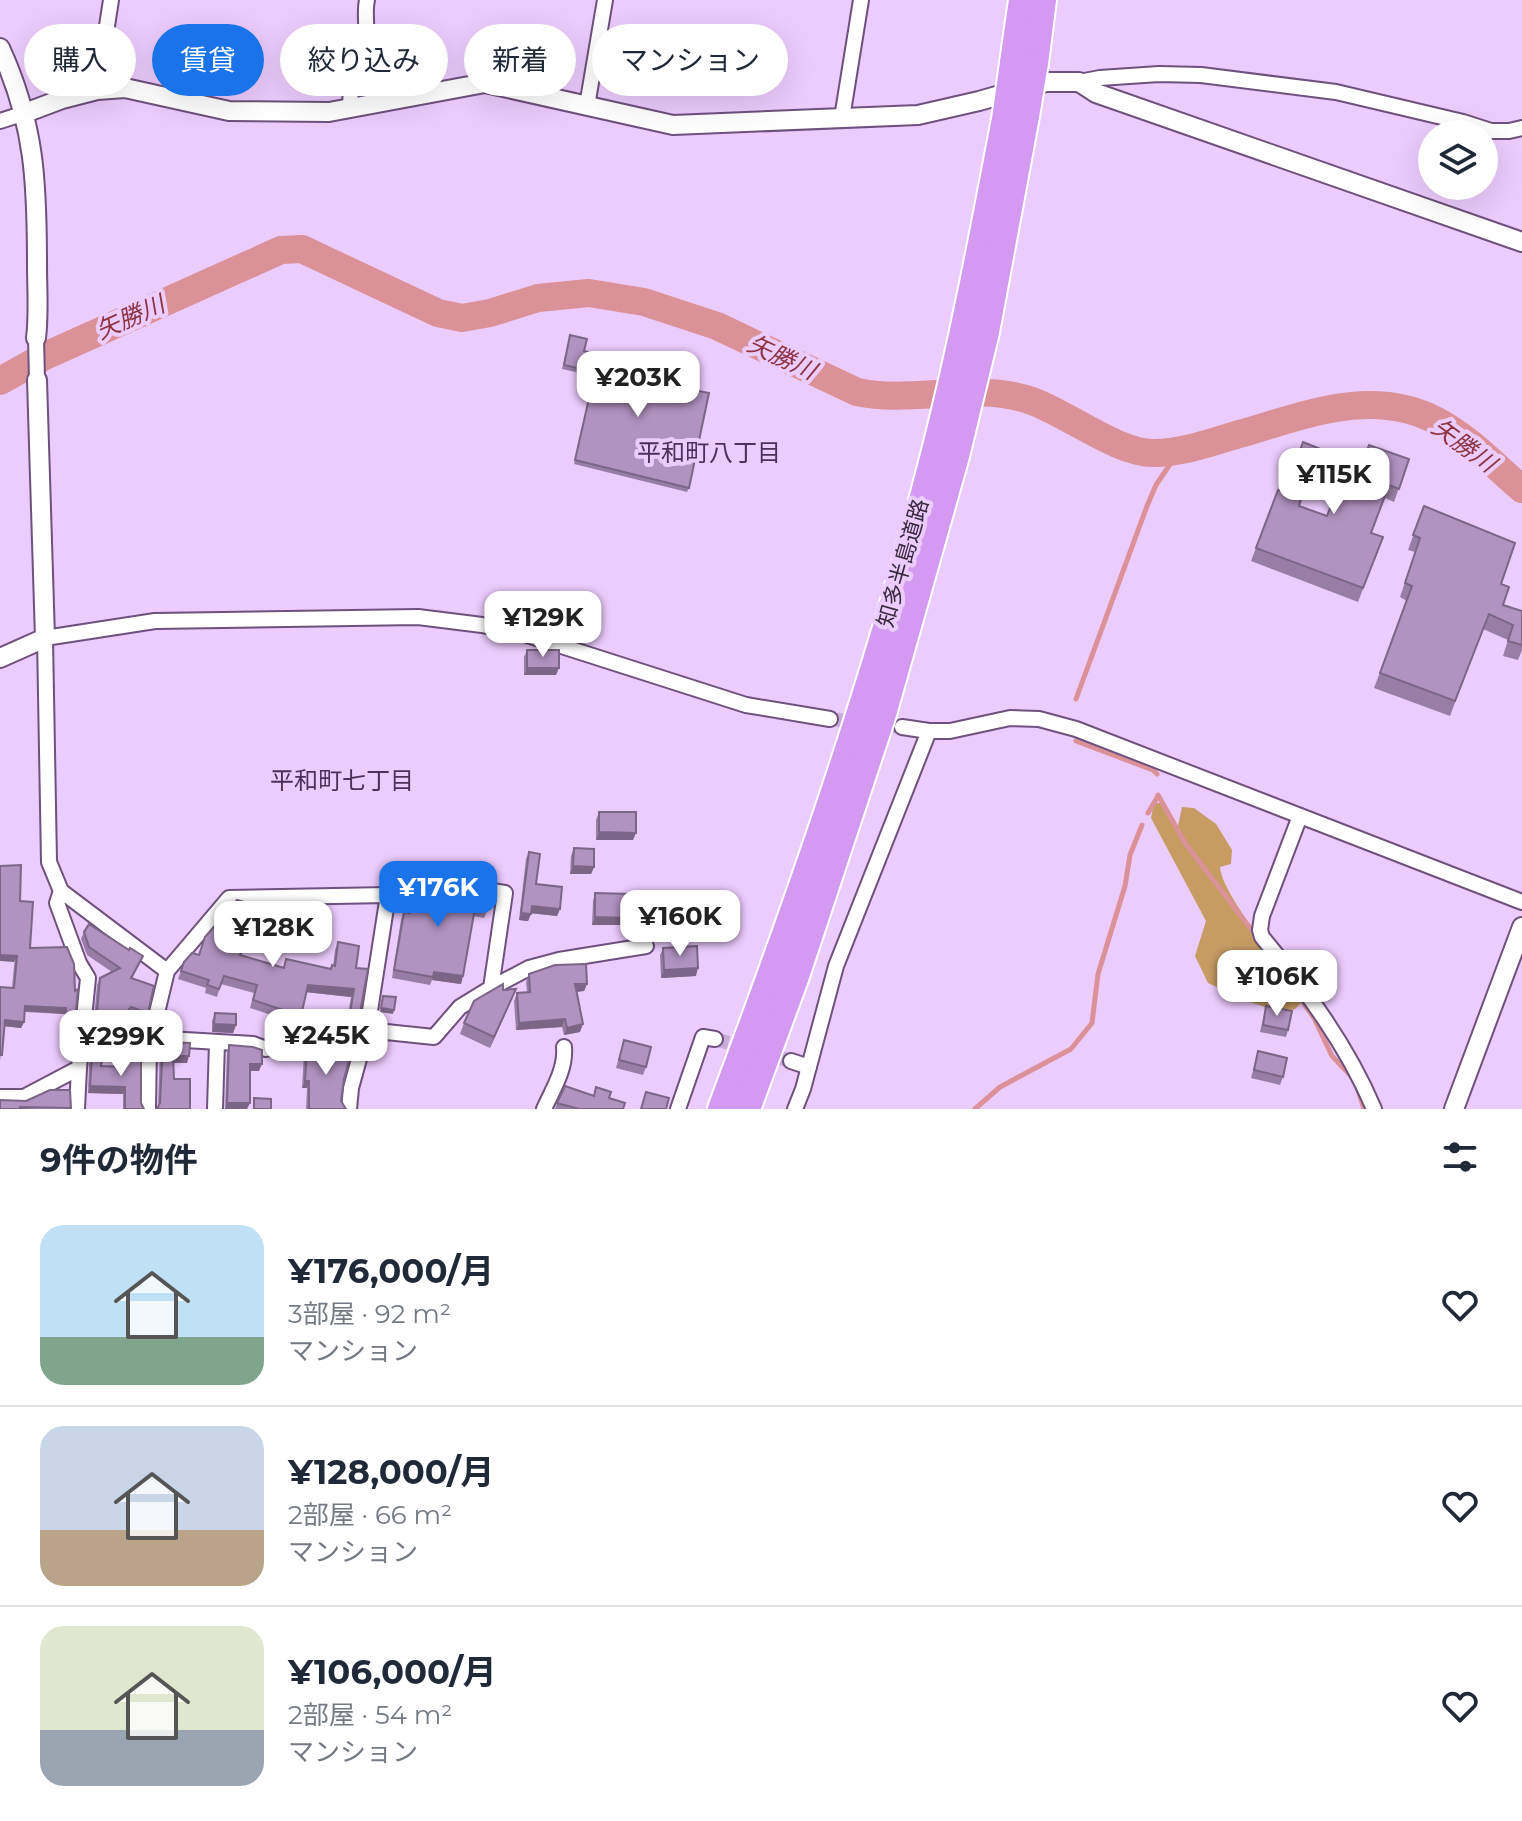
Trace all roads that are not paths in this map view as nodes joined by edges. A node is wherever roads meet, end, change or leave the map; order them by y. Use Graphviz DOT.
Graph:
graph roads {
  1 [pos="111,0"];
  2 [pos="367,0"];
  3 [pos="605,0"];
  4 [pos="861,0"];
  5 [pos="1022,0"];
  6 [pos="1043,0"];
  7 [pos="107,24"];
  8 [pos="0,48"];
  9 [pos="1024,63"];
  10 [pos="1079,82"];
  11 [pos="136,90"];
  12 [pos="78,96"];
  13 [pos="587,106"];
  14 [pos="351,109"];
  15 [pos="25,113"];
  16 [pos="842,118"];
  17 [pos="0,121"];
  18 [pos="1522,128"];
  19 [pos="1522,242"];
  20 [pos="36,338"];
  21 [pos="37,380"];
  22 [pos="945,455"];
  23 [pos="45,638"];
  24 [pos="0,658"];
  25 [pos="830,719"];
  26 [pos="902,727"];
  27 [pos="929,731"];
  28 [pos="1300,816"];
  29 [pos="392,876"];
  30 [pos="61,891"];
  31 [pos="1522,902"];
  32 [pos="1522,927"];
  33 [pos="646,946"];
  34 [pos="167,971"];
  35 [pos="796,976"];
  36 [pos="491,988"];
  37 [pos="367,1030"];
  38 [pos="151,1038"];
  39 [pos="715,1039"];
  40 [pos="217,1042"];
  41 [pos="294,1044"];
  42 [pos="564,1047"];
  43 [pos="791,1061"];
  44 [pos="809,1067"];
  45 [pos="79,1068"];
  46 [pos="0,1097"];
  47 [pos="77,1109"];
  48 [pos="148,1109"];
  49 [pos="215,1109"];
  50 [pos="349,1109"];
  51 [pos="544,1109"];
  52 [pos="678,1109"];
  53 [pos="721,1109"];
  54 [pos="747,1109"];
  55 [pos="761,1109"];
  56 [pos="795,1109"];
  57 [pos="1374,1109"];
  58 [pos="1454,1109"];
  1 -- 7 [label="street"];
  2 -- 14 [label="street"];
  3 -- 13 [label="street"];
  4 -- 16 [label="street"];
  5 -- 9 [label="highway, 知多半島道路"];
  6 -- 9 [label="highway, 知多半島道路"];
  8 -- 15 [label="street"];
  9 -- 22 [label="highway, 知多半島道路, bridge"];
  10 -- 16 [label="street"];
  10 -- 18 [label="street"];
  10 -- 19 [label="street"];
  11 -- 14 [label="street"];
  12 -- 15 [label="street"];
  13 -- 14 [label="street"];
  13 -- 16 [label="street"];
  15 -- 17 [label="street"];
  15 -- 20 [label="street"];
  20 -- 21 [label="street"];
  21 -- 23 [label="street"];
  22 -- 35 [label="highway, 知多半島道路"];
  22 -- 53 [label="highway, 知多半島道路"];
  23 -- 24 [label="street"];
  23 -- 25 [label="street"];
  23 -- 30 [label="street"];
  26 -- 27 [label="street"];
  27 -- 28 [label="street"];
  27 -- 44 [label="street"];
  28 -- 31 [label="street"];
  28 -- 57 [label="street"];
  29 -- 36 [label="street"];
  30 -- 34 [label="street"];
  30 -- 45 [label="street"];
  32 -- 58 [label="street"];
  33 -- 36 [label="street"];
  34 -- 37 [label="street"];
  34 -- 38 [label="street"];
  35 -- 54 [label="highway, 知多半島道路"];
  35 -- 55 [label="highway"];
  36 -- 37 [label="street"];
  37 -- 50 [label="street"];
  38 -- 40 [label="street"];
  38 -- 48 [label="street"];
  39 -- 52 [label="street"];
  40 -- 41 [label="street"];
  40 -- 49 [label="street"];
  42 -- 51 [label="street"];
  43 -- 44 [label="street"];
  44 -- 56 [label="street"];
  45 -- 46 [label="street"];
  45 -- 47 [label="street"];
}
